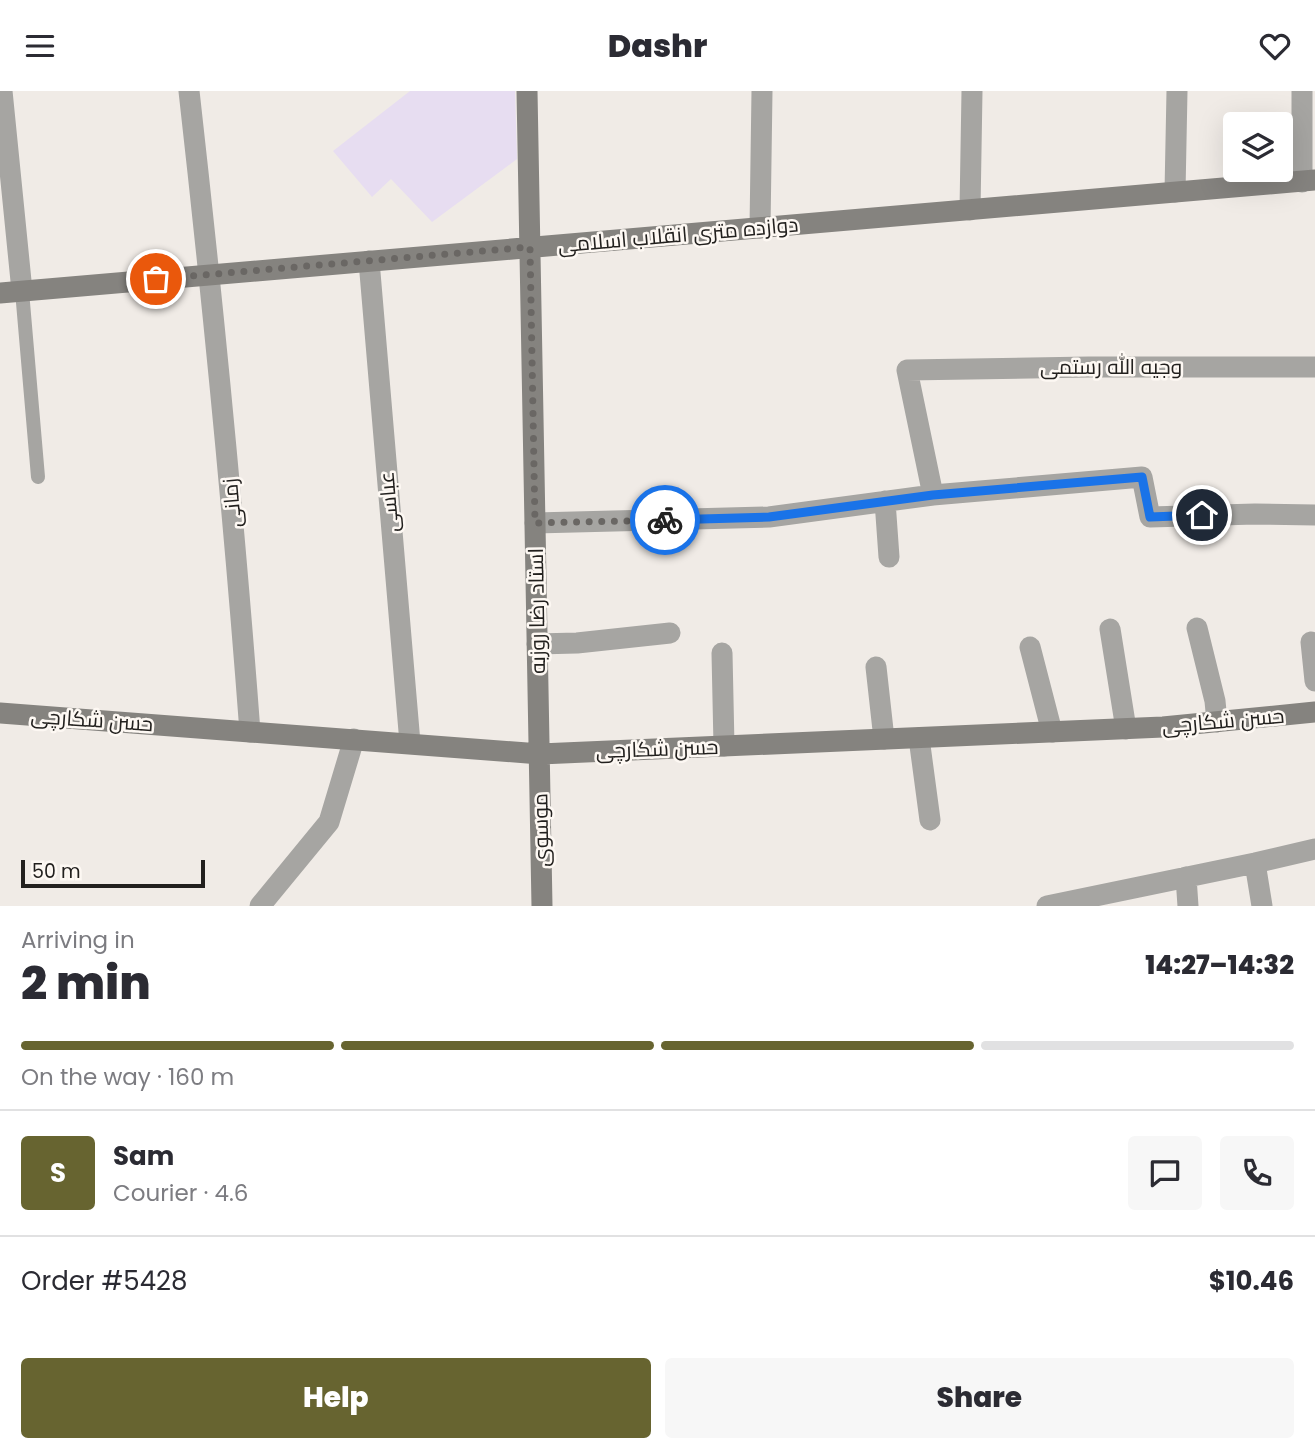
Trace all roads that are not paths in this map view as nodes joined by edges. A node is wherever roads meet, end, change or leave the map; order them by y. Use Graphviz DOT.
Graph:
graph roads {
  1 [pos="2,91"];
  2 [pos="189,91"];
  3 [pos="527,91"];
  4 [pos="762,91"];
  5 [pos="972,91"];
  6 [pos="1177,91"];
  7 [pos="1302,91"];
  8 [pos="1309,181"];
  9 [pos="1175,193"];
  10 [pos="970,210"];
  11 [pos="760,228"];
  12 [pos="530,247"];
  13 [pos="369,261"];
  14 [pos="209,275"];
  15 [pos="22,291"];
  16 [pos="0,293"];
  17 [pos="1315,366"];
  18 [pos="38,477"];
  19 [pos="933,495"];
  20 [pos="885,501"];
  21 [pos="1315,515"];
  22 [pos="535,523"];
  23 [pos="889,557"];
  24 [pos="1197,628"];
  25 [pos="1110,629"];
  26 [pos="670,633"];
  27 [pos="1311,642"];
  28 [pos="537,644"];
  29 [pos="1030,647"];
  30 [pos="722,653"];
  31 [pos="876,667"];
  32 [pos="1315,681"];
  33 [pos="1315,712"];
  34 [pos="0,713"];
  35 [pos="1217,722"];
  36 [pos="1126,729"];
  37 [pos="250,732"];
  38 [pos="1052,732"];
  39 [pos="919,738"];
  40 [pos="354,739"];
  41 [pos="884,739"];
  42 [pos="410,743"];
  43 [pos="724,746"];
  44 [pos="540,754"];
  45 [pos="930,820"];
  46 [pos="1315,849"];
  47 [pos="1255,863"];
  48 [pos="1186,877"];
  49 [pos="1126,898"];
  50 [pos="260,906"];
  51 [pos="542,906"];
  52 [pos="1047,906"];
  53 [pos="1188,906"];
  54 [pos="1262,906"];
  1 -- 15 [label="street"];
  2 -- 14 [label="street, زمانی"];
  3 -- 12 [label="street, استاد رضا روزبه"];
  4 -- 11 [label="street"];
  5 -- 10 [label="street"];
  6 -- 9 [label="street"];
  7 -- 8 [label="street"];
  8 -- 9 [label="street, دوازده متری انقلاب اسلامی"];
  9 -- 10 [label="street, دوازده متری انقلاب اسلامی"];
  10 -- 11 [label="street, دوازده متری انقلاب اسلامی"];
  11 -- 12 [label="street, دوازده متری انقلاب اسلامی"];
  12 -- 13 [label="street, دوازده متری انقلاب اسلامی"];
  12 -- 22 [label="street, استاد رضا روزبه"];
  13 -- 14 [label="street, دوازده متری انقلاب اسلامی"];
  13 -- 42 [label="street, عباسی"];
  14 -- 15 [label="street, دوازده متری انقلاب اسلامی"];
  14 -- 37 [label="street, زمانی"];
  15 -- 16 [label="street, دوازده متری انقلاب اسلامی"];
  15 -- 18 [label="lane"];
  17 -- 19 [label="street, وجیه الله رستمی"];
  19 -- 20 [label="street"];
  19 -- 21 [label="street"];
  20 -- 22 [label="street"];
  20 -- 23 [label="street"];
  22 -- 28 [label="street, استاد رضا روزبه"];
  24 -- 35 [label="street"];
  25 -- 36 [label="street"];
  26 -- 28 [label="street"];
  27 -- 32 [label="street"];
  28 -- 44 [label="street, استاد رضا روزبه"];
  29 -- 38 [label="street"];
  30 -- 43 [label="street"];
  31 -- 41 [label="street"];
  33 -- 35 [label="street, حسن شکارچی"];
  34 -- 37 [label="street, حسن شکارچی"];
  35 -- 36 [label="street, حسن شکارچی"];
  36 -- 38 [label="street, حسن شکارچی"];
  37 -- 40 [label="street, حسن شکارچی"];
  38 -- 39 [label="street, حسن شکارچی"];
  39 -- 41 [label="street, حسن شکارچی"];
  39 -- 45 [label="street"];
  40 -- 42 [label="street, حسن شکارچی"];
  40 -- 50 [label="street"];
  41 -- 43 [label="street, حسن شکارچی"];
  42 -- 44 [label="street, حسن شکارچی"];
  43 -- 44 [label="street, حسن شکارچی"];
  44 -- 51 [label="street, موسوی"];
  46 -- 47 [label="street"];
  47 -- 48 [label="street"];
  47 -- 54 [label="street"];
  48 -- 49 [label="street"];
  48 -- 53 [label="street"];
  49 -- 52 [label="street"];
}
